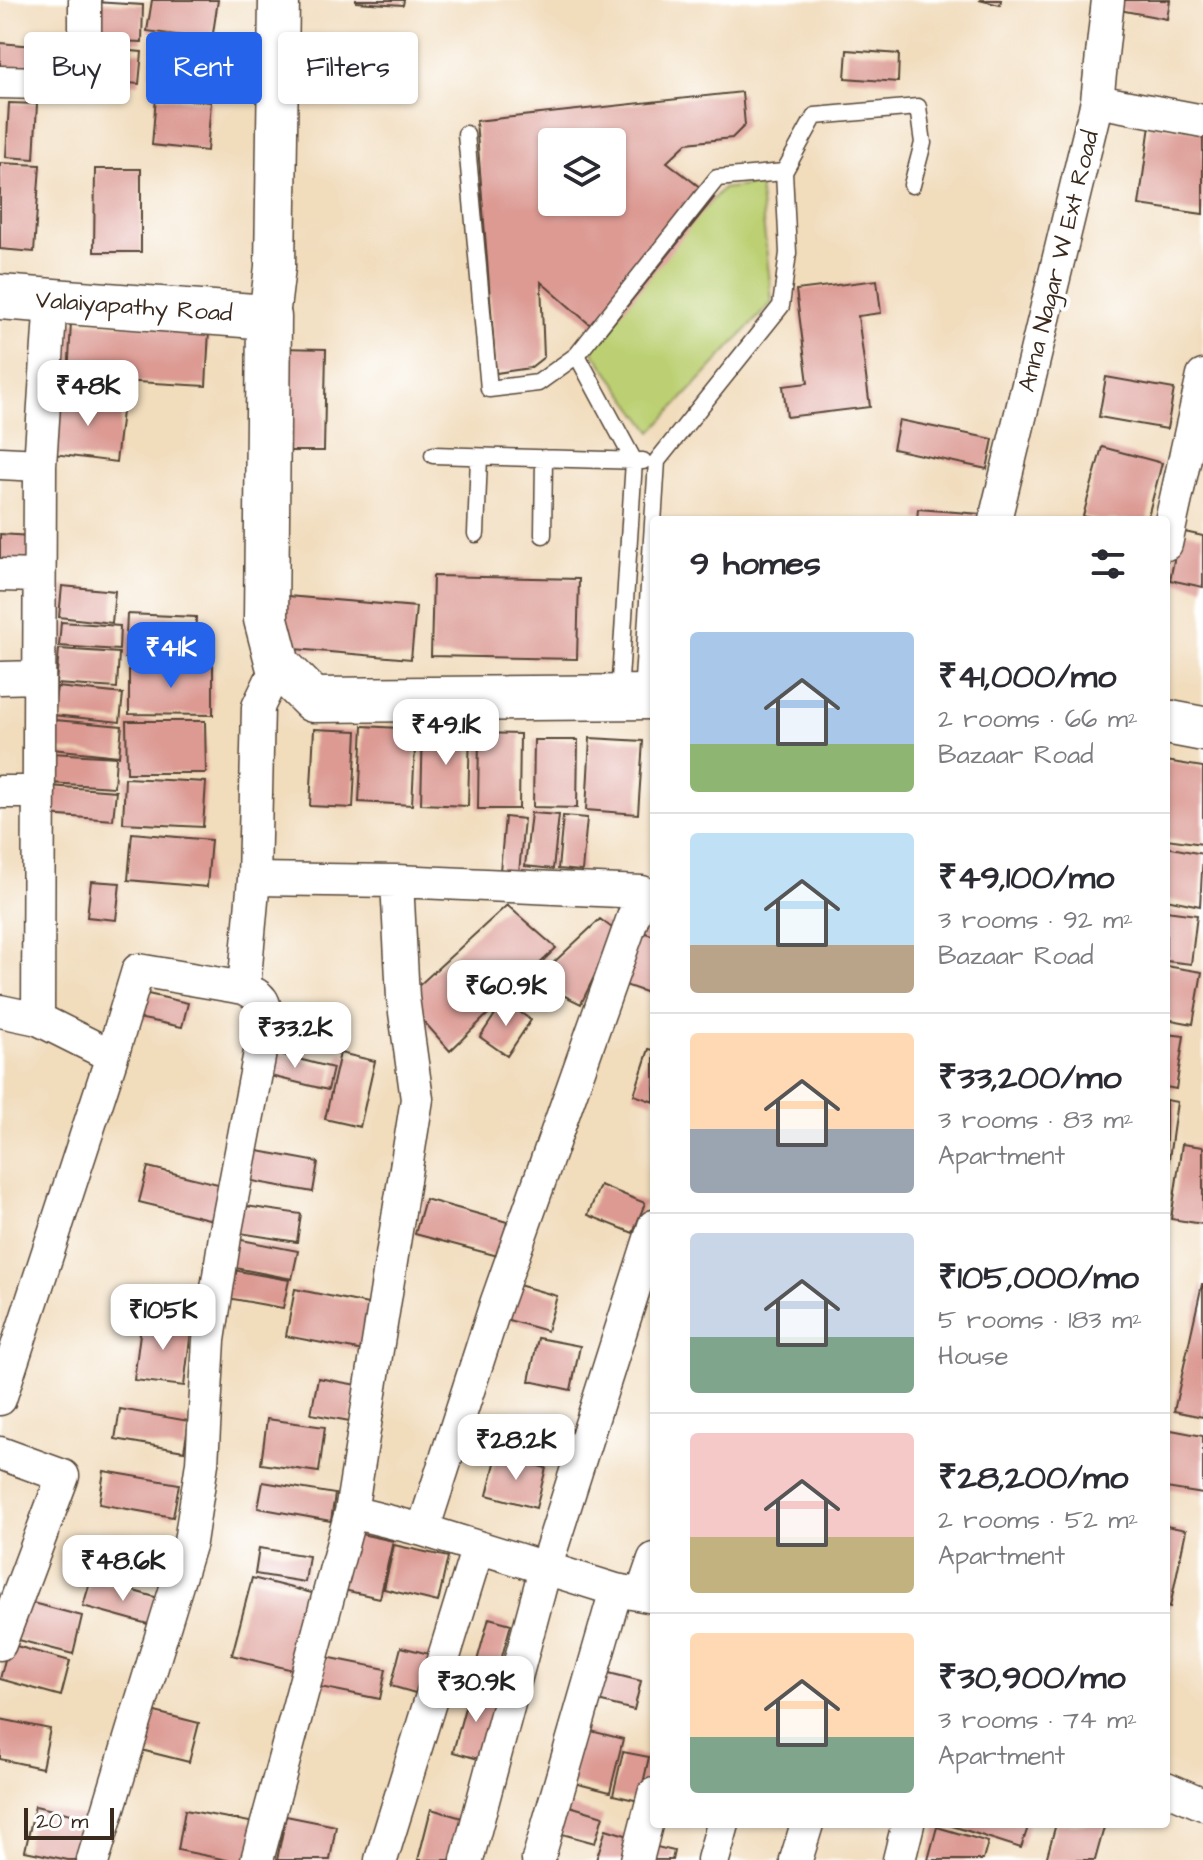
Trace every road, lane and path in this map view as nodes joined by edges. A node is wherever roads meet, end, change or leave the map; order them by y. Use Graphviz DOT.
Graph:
graph roads {
  1 [pos="85,0"];
  2 [pos="279,0"];
  3 [pos="1108,0"];
  4 [pos="0,82"];
  5 [pos="1097,101"];
  6 [pos="1203,121"];
  7 [pos="466,134"];
  8 [pos="784,172"];
  9 [pos="912,185"];
  10 [pos="0,297"];
  11 [pos="51,299"];
  12 [pos="269,317"];
  13 [pos="577,355"];
  14 [pos="1203,376"];
  15 [pos="433,455"];
  16 [pos="479,457"];
  17 [pos="544,458"];
  18 [pos="634,461"];
  19 [pos="657,461"];
  20 [pos="0,463"];
  21 [pos="40,465"];
  22 [pos="653,516"];
  23 [pos="996,516"];
  24 [pos="1170,526"];
  25 [pos="476,534"];
  26 [pos="543,535"];
  27 [pos="650,548"];
  28 [pos="0,575"];
  29 [pos="38,576"];
  30 [pos="278,665"];
  31 [pos="39,677"];
  32 [pos="0,678"];
  33 [pos="638,697"];
  34 [pos="1170,723"];
  35 [pos="1203,729"];
  36 [pos="0,792"];
  37 [pos="39,792"];
  38 [pos="254,879"];
  39 [pos="397,881"];
  40 [pos="244,988"];
  41 [pos="0,1011"];
  42 [pos="38,1019"];
  43 [pos="112,1056"];
  44 [pos="650,1239"];
  45 [pos="0,1399"];
  46 [pos="0,1453"];
  47 [pos="351,1512"];
  48 [pos="423,1530"];
  49 [pos="478,1547"];
  50 [pos="650,1568"];
  51 [pos="545,1569"];
  52 [pos="638,1594"];
  53 [pos="0,1644"];
  54 [pos="1170,1790"];
  55 [pos="1203,1804"];
  56 [pos="650,1810"];
  57 [pos="722,1828"];
  58 [pos="806,1828"];
  59 [pos="907,1828"];
  60 [pos="93,1860"];
  61 [pos="257,1860"];
  62 [pos="381,1860"];
  63 [pos="467,1860"];
  64 [pos="538,1860"];
  65 [pos="637,1860"];
  66 [pos="713,1860"];
  67 [pos="796,1860"];
  68 [pos="899,1860"];
  1 -- 4 [label="street"];
  2 -- 12 [label="street"];
  3 -- 5 [label="street, Anna Nagar W Ext Road"];
  5 -- 6 [label="street"];
  5 -- 23 [label="street, Anna Nagar W Ext Road"];
  7 -- 13 [label="lane"];
  8 -- 9 [label="lane"];
  8 -- 13 [label="lane"];
  8 -- 19 [label="lane"];
  10 -- 11 [label="main road, Valaiyapathy Road"];
  11 -- 12 [label="main road, Valaiyapathy Road"];
  11 -- 21 [label="street"];
  12 -- 30 [label="main road"];
  13 -- 18 [label="lane"];
  14 -- 24 [label="street"];
  15 -- 16 [label="lane"];
  16 -- 17 [label="lane"];
  16 -- 25 [label="lane"];
  17 -- 18 [label="lane"];
  17 -- 26 [label="lane"];
  18 -- 19 [label="lane"];
  18 -- 33 [label="lane"];
  19 -- 22 [label="lane"];
  20 -- 21 [label="street"];
  21 -- 29 [label="street"];
  27 -- 33 [label="lane"];
  28 -- 29 [label="street"];
  29 -- 31 [label="street"];
  30 -- 33 [label="main road"];
  30 -- 38 [label="street"];
  31 -- 32 [label="street"];
  31 -- 37 [label="street"];
  34 -- 35 [label="main road"];
  36 -- 37 [label="street"];
  37 -- 42 [label="street"];
  38 -- 39 [label="street"];
  38 -- 40 [label="street"];
  39 -- 47 [label="street"];
  39 -- 48 [label="street"];
  40 -- 43 [label="street"];
  40 -- 60 [label="street"];
  41 -- 42 [label="street"];
  42 -- 43 [label="street"];
  43 -- 45 [label="street"];
  44 -- 51 [label="street"];
  46 -- 53 [label="street"];
  47 -- 48 [label="street"];
  47 -- 61 [label="street"];
  48 -- 49 [label="street"];
  49 -- 51 [label="street"];
  49 -- 62 [label="street"];
  50 -- 52 [label="street"];
  51 -- 52 [label="street"];
  51 -- 63 [label="street"];
  52 -- 64 [label="street"];
  54 -- 55 [label="street"];
  56 -- 65 [label="street"];
  57 -- 66 [label="street"];
  58 -- 67 [label="street"];
  59 -- 68 [label="street"];
}
